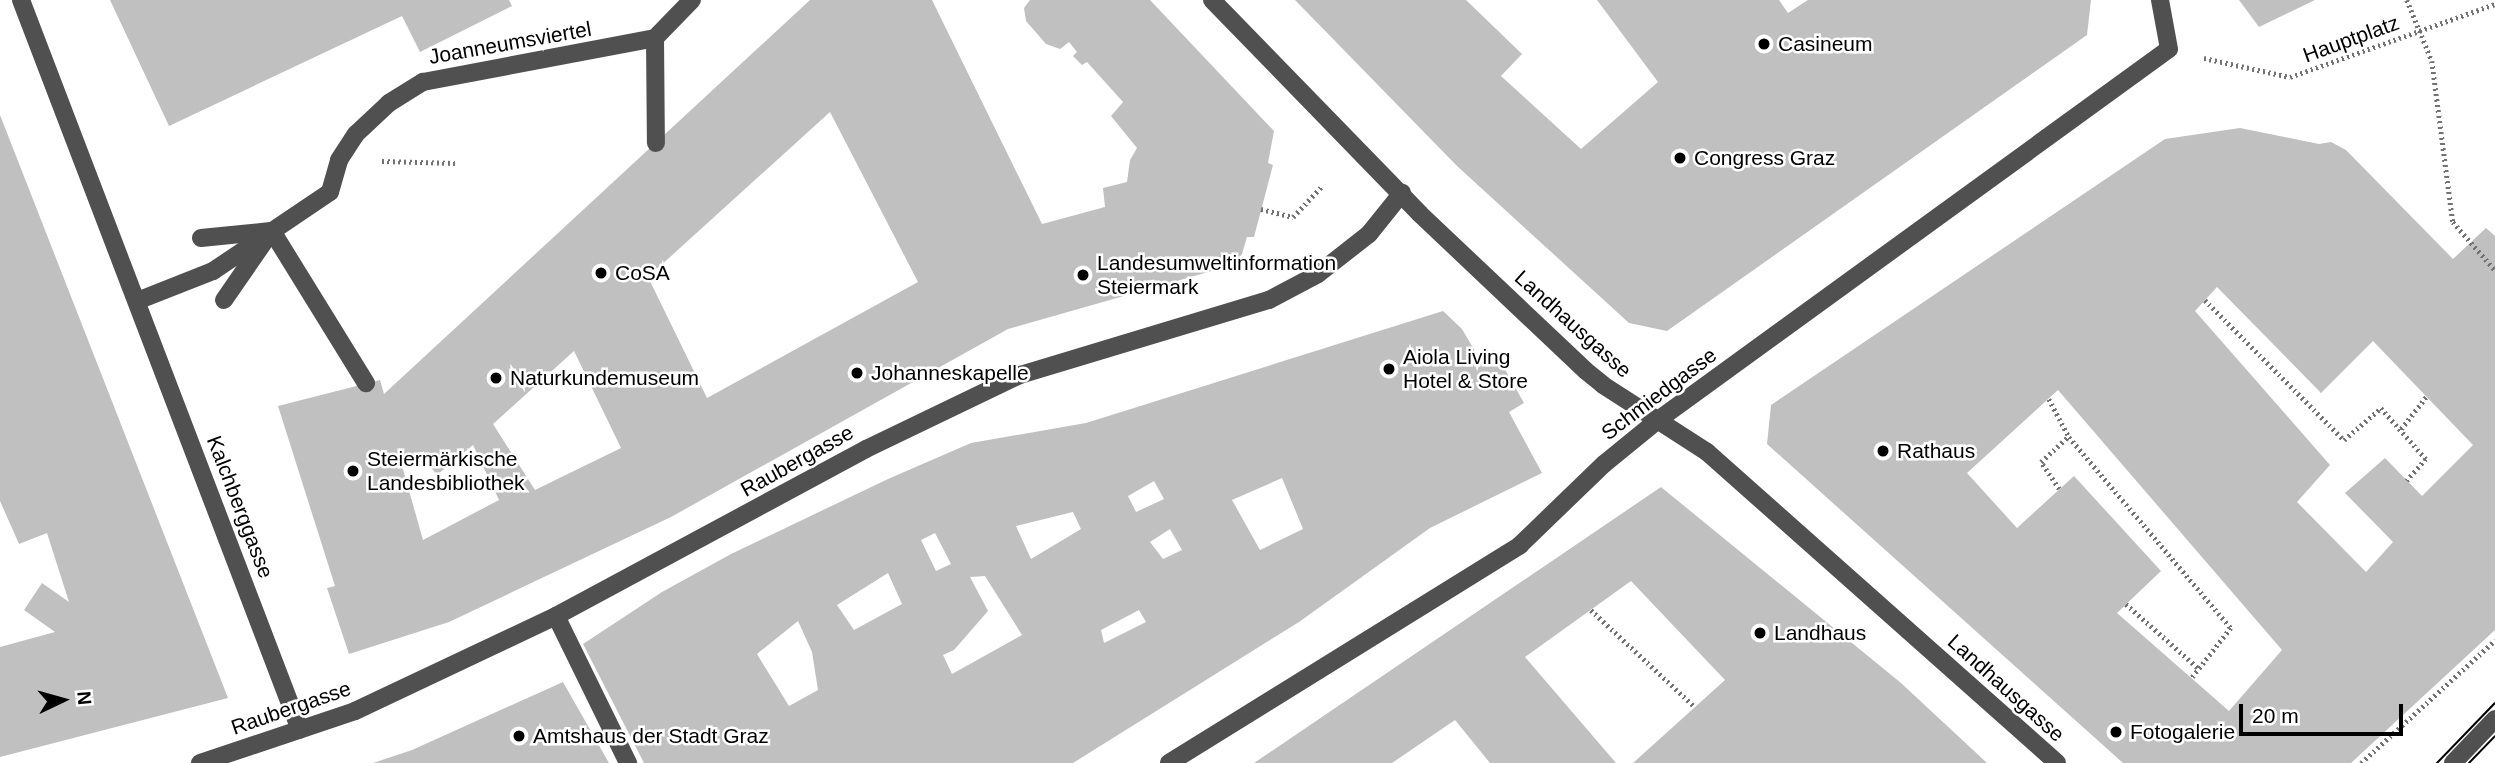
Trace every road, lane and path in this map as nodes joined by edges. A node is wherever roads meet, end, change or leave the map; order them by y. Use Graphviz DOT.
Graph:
graph roads {
  1 [pos="21,0"];
  2 [pos="692,0"];
  3 [pos="2160,0"];
  4 [pos="2407,0"];
  5 [pos="1218,2"];
  6 [pos="2495,4"];
  7 [pos="2420,31"];
  8 [pos="655,38"];
  9 [pos="2169,49"];
  10 [pos="656,143"];
  11 [pos="379,161"];
  12 [pos="455,163"];
  13 [pos="1322,186"];
  14 [pos="1402,193"];
  15 [pos="1261,209"];
  16 [pos="272,231"];
  17 [pos="201,238"];
  18 [pos="2495,270"];
  19 [pos="224,299"];
  20 [pos="2205,300"];
  21 [pos="137,302"];
  22 [pos="366,383"];
  23 [pos="2426,397"];
  24 [pos="2049,399"];
  25 [pos="1658,420"];
  26 [pos="2401,430"];
  27 [pos="2068,437"];
  28 [pos="2407,481"];
  29 [pos="2059,489"];
  30 [pos="2126,604"];
  31 [pos="1591,610"];
  32 [pos="556,616"];
  33 [pos="2495,640"];
  34 [pos="2198,668"];
  35 [pos="2192,678"];
  36 [pos="1695,707"];
  37 [pos="2495,719"];
  38 [pos="300,730"];
  39 [pos="200,763"];
  40 [pos="628,763"];
  41 [pos="1169,763"];
  42 [pos="2057,763"];
  43 [pos="2361,763"];
  44 [pos="2453,763"];
  1 -- 21 [label="street, Kalchberggasse"];
  2 -- 8 [label="street"];
  3 -- 9 [label="street"];
  4 -- 7 [label="path, Hauptplatz"];
  5 -- 14 [label="street, Landhausgasse"];
  6 -- 7 [label="path, Hauptplatz"];
  7 -- 9 [label="path, Hauptplatz"];
  7 -- 18 [label="path, Hauptplatz"];
  8 -- 10 [label="street"];
  8 -- 16 [label="street, Joanneumsviertel"];
  9 -- 25 [label="street, Schmiedgasse"];
  11 -- 12 [label="path"];
  13 -- 15 [label="path"];
  14 -- 25 [label="street, Landhausgasse"];
  14 -- 32 [label="street, Raubergasse"];
  16 -- 17 [label="street, Joanneumsviertel"];
  16 -- 19 [label="street, Joanneumsviertel"];
  16 -- 21 [label="street, Joanneumsviertel"];
  16 -- 22 [label="street"];
  20 -- 26 [label="path"];
  21 -- 38 [label="street, Kalchberggasse"];
  23 -- 26 [label="path"];
  24 -- 27 [label="path"];
  25 -- 41 [label="street, Schmiedgasse"];
  25 -- 42 [label="street, Landhausgasse"];
  26 -- 28 [label="path"];
  27 -- 29 [label="path"];
  27 -- 34 [label="path"];
  30 -- 34 [label="path"];
  31 -- 36 [label="path"];
  32 -- 38 [label="street, Raubergasse"];
  32 -- 40 [label="street"];
  33 -- 43 [label="path"];
  34 -- 35 [label="path"];
  37 -- 44 [label="street"];
  38 -- 39 [label="street, Raubergasse"];
}
